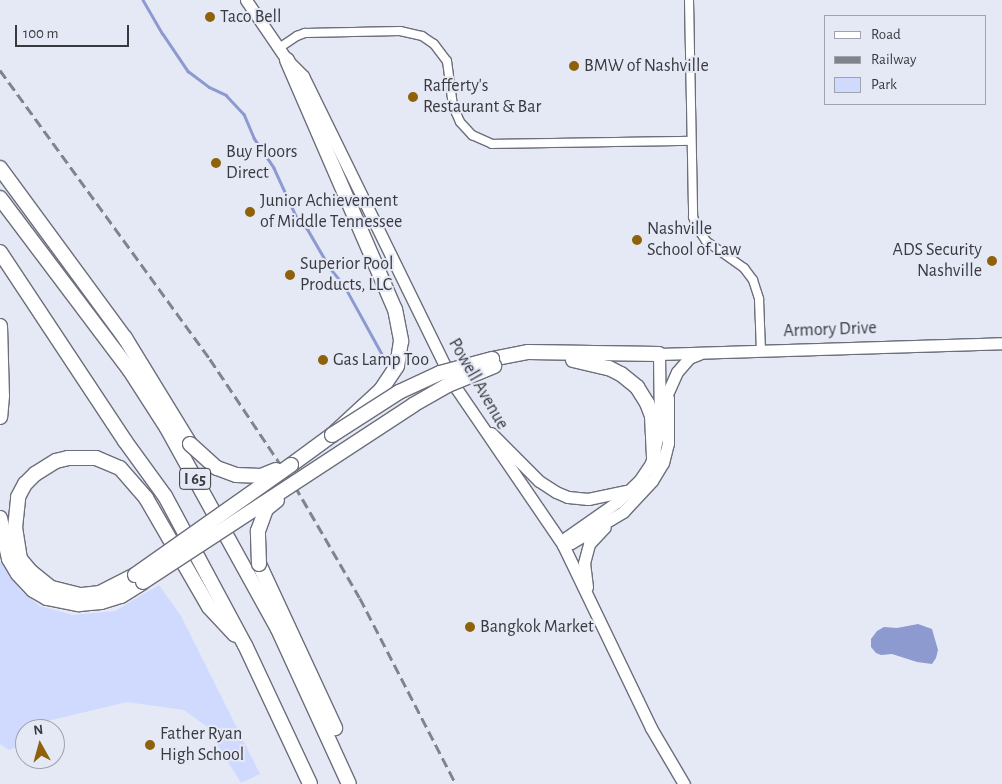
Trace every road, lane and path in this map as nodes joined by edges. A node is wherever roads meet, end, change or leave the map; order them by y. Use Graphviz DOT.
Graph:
graph roads {
  1 [pos="246,0"];
  2 [pos="689,0"];
  3 [pos="279,48"];
  4 [pos="287,60"];
  5 [pos="691,141"];
  6 [pos="0,168"];
  7 [pos="0,198"];
  8 [pos="0,252"];
  9 [pos="0,326"];
  10 [pos="1002,343"];
  11 [pos="761,350"];
  12 [pos="702,352"];
  13 [pos="663,353"];
  14 [pos="573,360"];
  15 [pos="493,362"];
  16 [pos="668,392"];
  17 [pos="472,414"];
  18 [pos="0,417"];
  19 [pos="332,435"];
  20 [pos="654,457"];
  21 [pos="291,465"];
  22 [pos="300,479"];
  23 [pos="628,490"];
  24 [pos="0,518"];
  25 [pos="612,519"];
  26 [pos="563,545"];
  27 [pos="139,578"];
  28 [pos="589,598"];
  29 [pos="244,645"];
  30 [pos="310,784"];
  31 [pos="349,784"];
  32 [pos="359,784"];
  33 [pos="684,784"];
  1 -- 3 [label="main road, Powell Avenue"];
  2 -- 5 [label="street"];
  3 -- 4 [label="main road, Powell Avenue"];
  3 -- 5 [label="street"];
  4 -- 17 [label="main road, Powell Avenue"];
  4 -- 19 [label="highway, bridge"];
  5 -- 11 [label="street"];
  6 -- 21 [label="highway, bridge"];
  7 -- 31 [label="highway, I 65"];
  8 -- 29 [label="highway, I 65"];
  9 -- 18 [label="highway"];
  10 -- 11 [label="main road, Armory Drive"];
  11 -- 12 [label="main road, Armory Drive"];
  12 -- 13 [label="main road, Armory Drive"];
  12 -- 16 [label="main road"];
  13 -- 14 [label="highway"];
  13 -- 15 [label="highway"];
  13 -- 16 [label="main road"];
  13 -- 20 [label="main road"];
  14 -- 15 [label="highway"];
  14 -- 20 [label="highway"];
  15 -- 19 [label="highway, bridge"];
  15 -- 22 [label="highway, bridge"];
  16 -- 25 [label="main road"];
  17 -- 23 [label="main road"];
  17 -- 26 [label="main road, Powell Avenue"];
  19 -- 21 [label="highway"];
  20 -- 23 [label="main road"];
  21 -- 27 [label="highway, bridge"];
  22 -- 27 [label="highway, bridge"];
  22 -- 32 [label="highway, bridge"];
  23 -- 26 [label="main road"];
  24 -- 27 [label="highway"];
  25 -- 26 [label="main road"];
  25 -- 28 [label="main road"];
  26 -- 28 [label="main road, Powell Avenue"];
  27 -- 29 [label="highway"];
  28 -- 33 [label="main road, Powell Avenue"];
  29 -- 30 [label="highway, I 65"];
}
